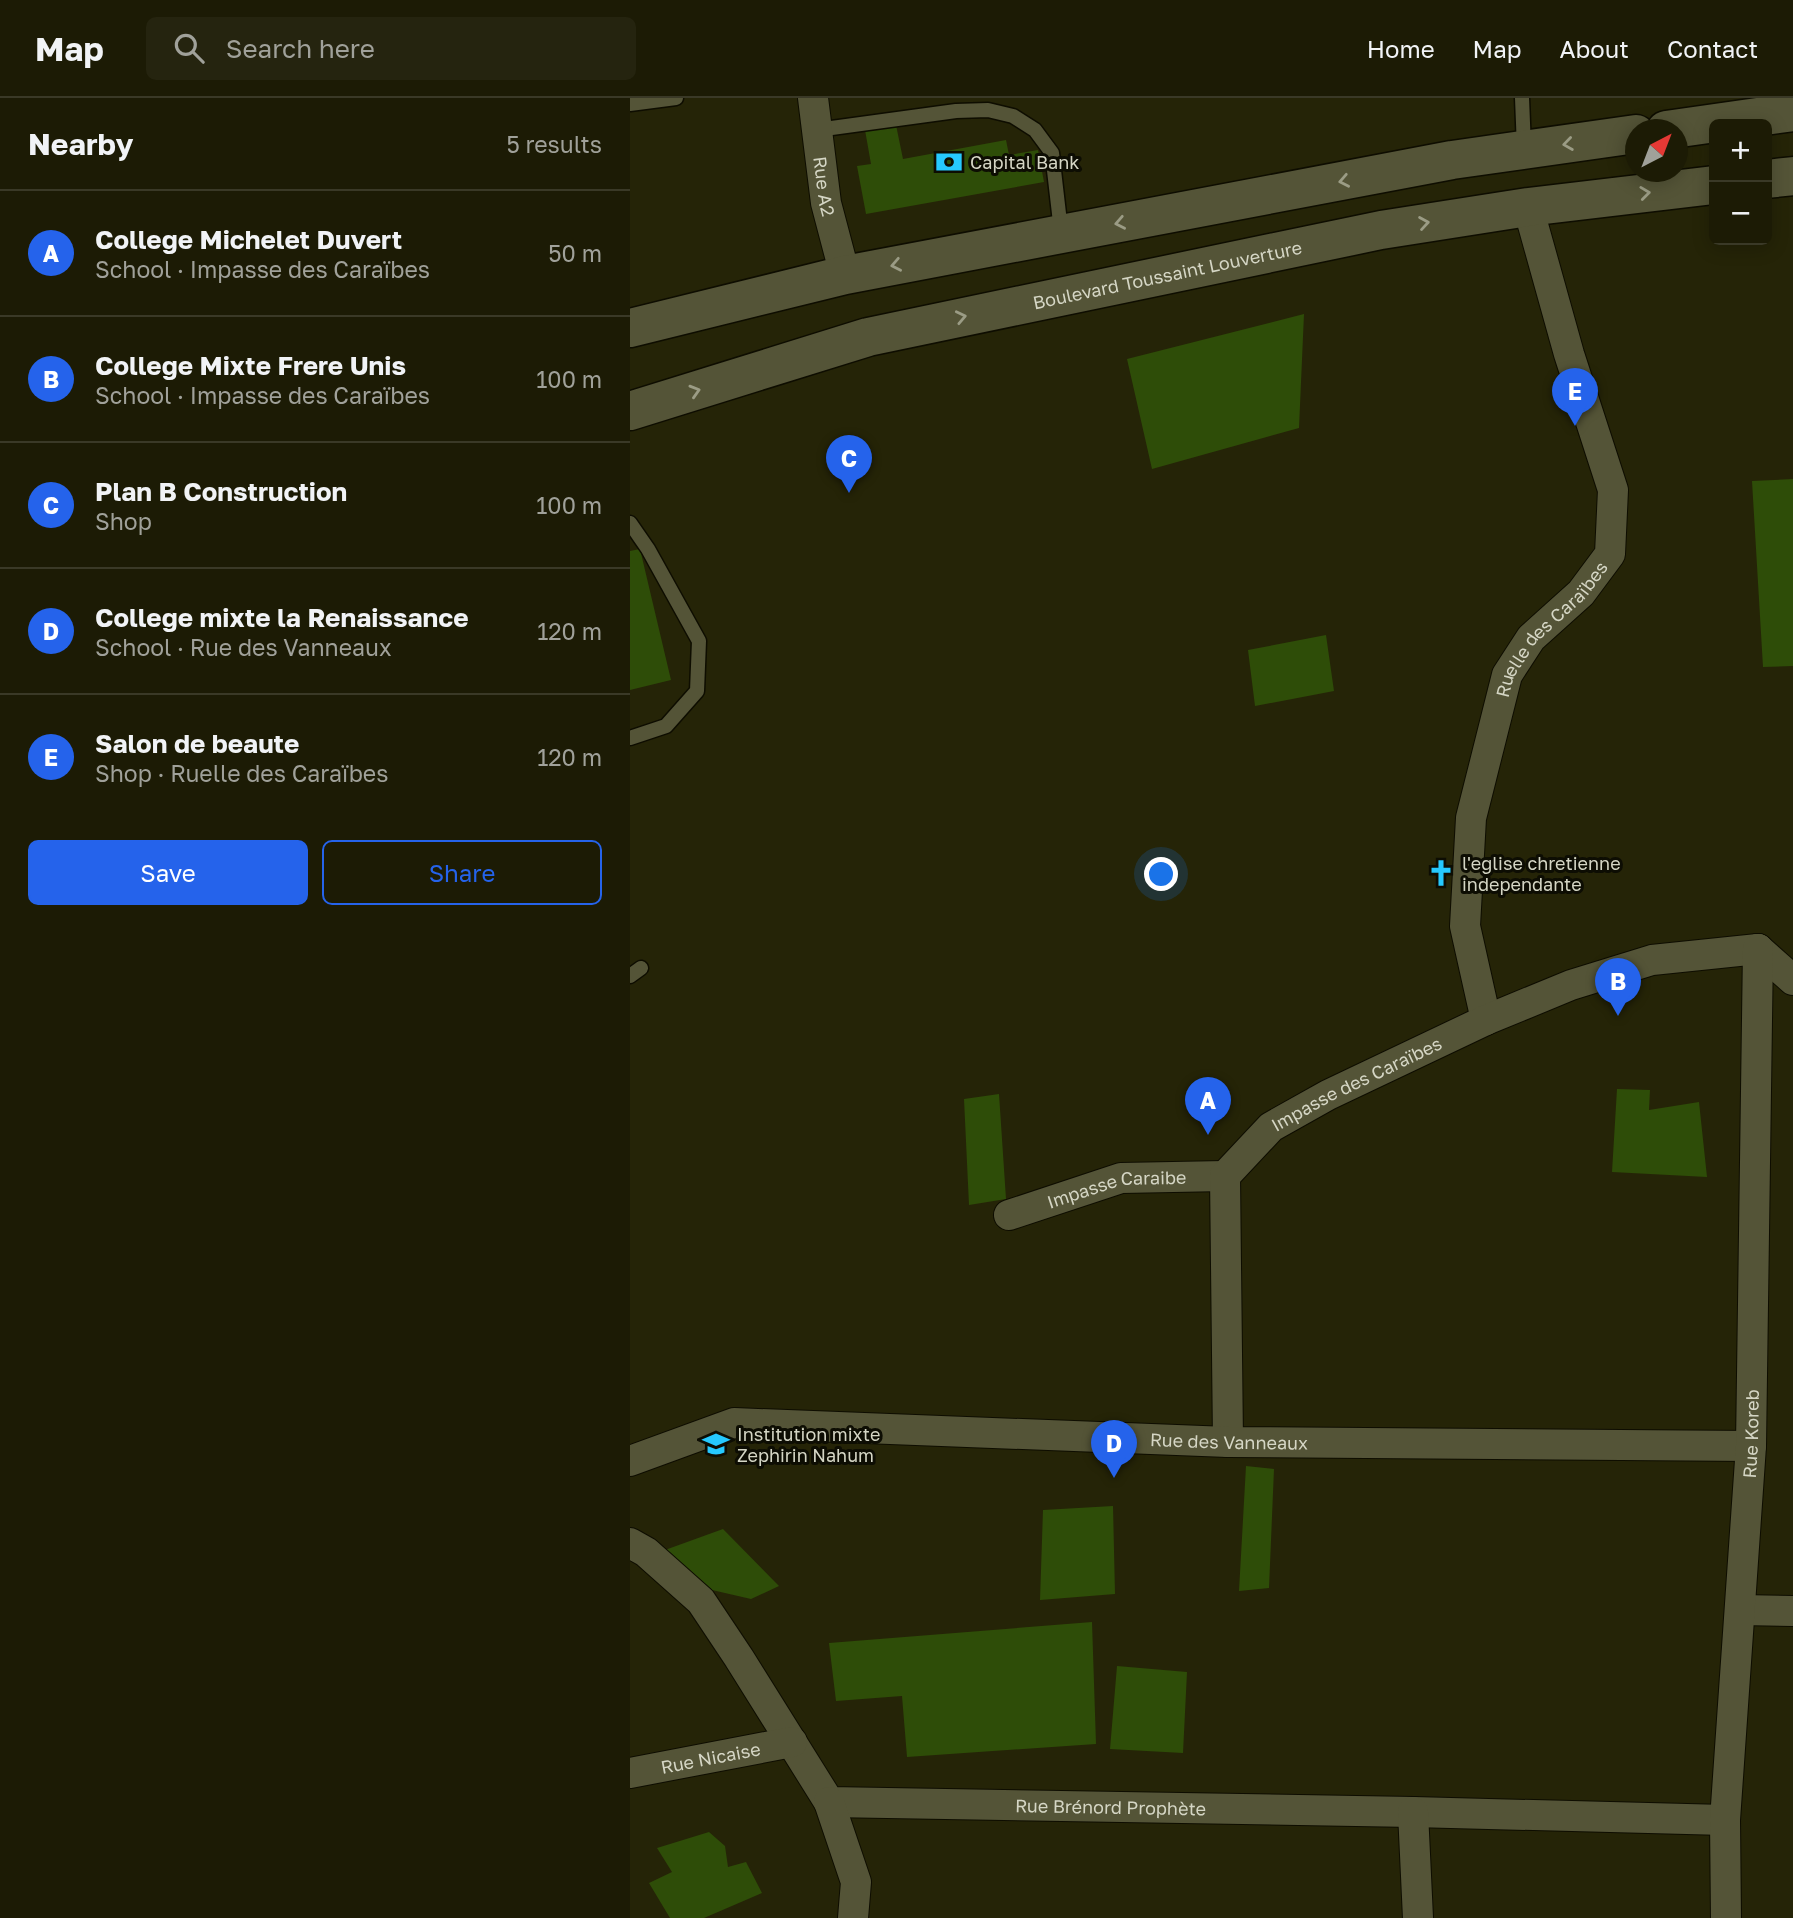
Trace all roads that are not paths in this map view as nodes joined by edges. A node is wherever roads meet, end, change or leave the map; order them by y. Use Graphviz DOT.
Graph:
graph roads {
  1 [pos="676,98"];
  2 [pos="813,98"];
  3 [pos="1522,98"];
  4 [pos="630,104"];
  5 [pos="1793,112"];
  6 [pos="1688,127"];
  7 [pos="817,130"];
  8 [pos="1625,136"];
  9 [pos="1524,150"];
  10 [pos="1793,176"];
  11 [pos="1772,178"];
  12 [pos="1709,186"];
  13 [pos="1528,207"];
  14 [pos="1061,234"];
  15 [pos="845,275"];
  16 [pos="630,328"];
  17 [pos="630,411"];
  18 [pos="630,523"];
  19 [pos="630,738"];
  20 [pos="1758,949"];
  21 [pos="1793,980"];
  22 [pos="1486,1020"];
  23 [pos="1225,1176"];
  24 [pos="1010,1215"];
  25 [pos="1228,1443"];
  26 [pos="1751,1446"];
  27 [pos="630,1461"];
  28 [pos="630,1543"];
  29 [pos="1740,1610"];
  30 [pos="1793,1611"];
  31 [pos="792,1742"];
  32 [pos="630,1773"];
  33 [pos="829,1802"];
  34 [pos="1413,1812"];
  35 [pos="1725,1819"];
  36 [pos="853,1918"];
  37 [pos="1418,1918"];
  38 [pos="1726,1918"];
  1 -- 4 [label="lane"];
  2 -- 7 [label="street, Rue A2"];
  3 -- 9 [label="lane"];
  5 -- 6 [label="main road"];
  7 -- 14 [label="lane"];
  7 -- 15 [label="street, Rue A2"];
  8 -- 9 [label="main road, one-way"];
  9 -- 14 [label="main road, one-way"];
  10 -- 11 [label="main road"];
  13 -- 12 [label="main road, Boulevard Toussaint Louverture, one-way"];
  17 -- 13 [label="main road, Boulevard Toussaint Louverture, one-way"];
  13 -- 22 [label="street, Ruelle des Caraïbes"];
  14 -- 15 [label="main road, one-way"];
  15 -- 16 [label="main road"];
  18 -- 19 [label="lane"];
  20 -- 21 [label="street"];
  20 -- 22 [label="street, Impasse des Caraïbes"];
  20 -- 26 [label="street, Rue Koreb"];
  22 -- 23 [label="street, Impasse des Caraïbes"];
  23 -- 24 [label="street, Impasse Caraibe"];
  23 -- 25 [label="street"];
  25 -- 26 [label="street, Rue des Vanneaux"];
  25 -- 27 [label="street, Rue des Vanneaux"];
  26 -- 29 [label="street, Rue Koreb"];
  28 -- 31 [label="street"];
  29 -- 30 [label="street"];
  29 -- 35 [label="street, Rue Koreb"];
  31 -- 32 [label="street, Rue Nicaise"];
  31 -- 33 [label="street"];
  33 -- 34 [label="street, Rue Brénord Prophète"];
  33 -- 36 [label="street"];
  34 -- 35 [label="street, Rue Brénord Prophète"];
  34 -- 37 [label="street"];
  35 -- 38 [label="street, Rue Koreb"];
}
